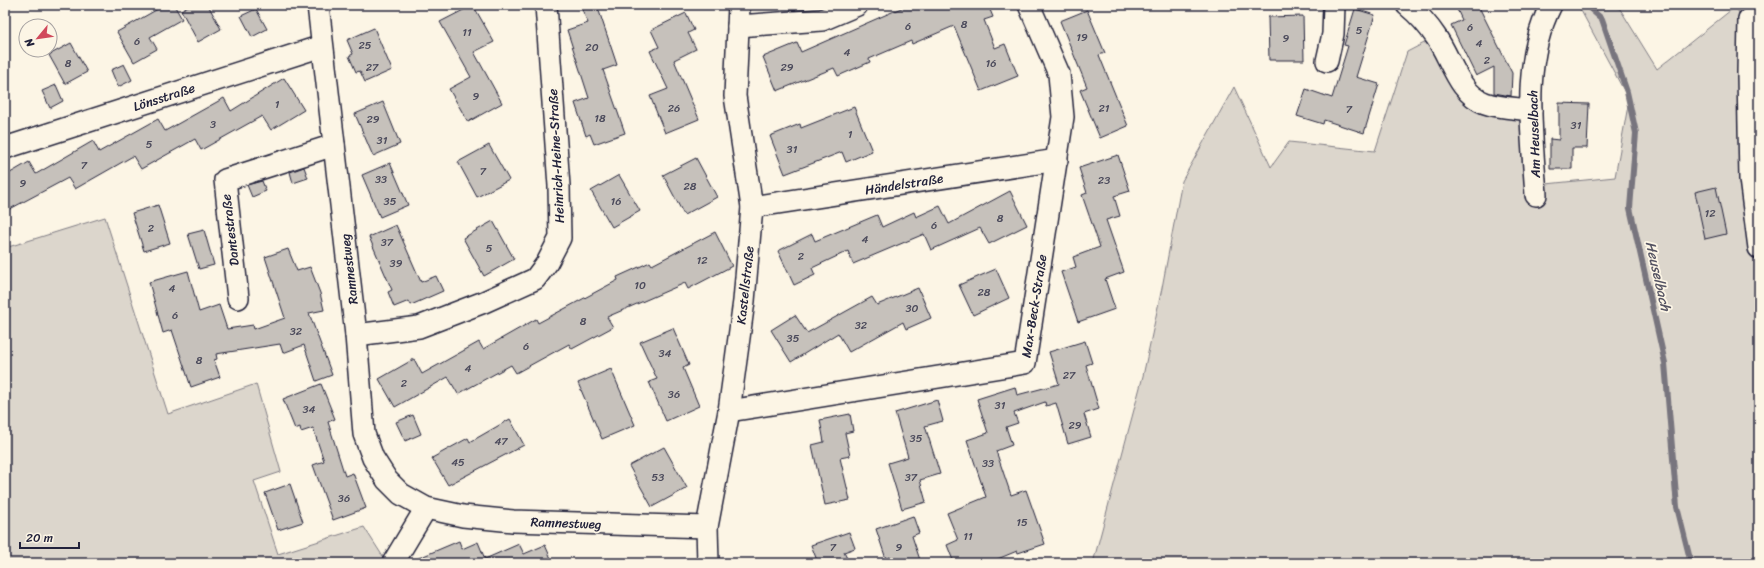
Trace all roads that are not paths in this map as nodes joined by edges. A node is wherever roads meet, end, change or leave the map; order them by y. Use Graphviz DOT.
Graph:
graph roads {
  1 [pos="318,5"];
  2 [pos="546,5"];
  3 [pos="739,5"];
  4 [pos="857,5"];
  5 [pos="1029,5"];
  6 [pos="1334,5"];
  7 [pos="1407,5"];
  8 [pos="1551,5"];
  9 [pos="1747,12"];
  10 [pos="738,26"];
  11 [pos="1759,44"];
  12 [pos="322,46"];
  13 [pos="1327,61"];
  14 [pos="1531,110"];
  15 [pos="334,145"];
  16 [pos="5,148"];
  17 [pos="1057,160"];
  18 [pos="1536,195"];
  19 [pos="752,207"];
  20 [pos="1759,248"];
  21 [pos="238,298"];
  22 [pos="356,336"];
  23 [pos="729,410"];
  24 [pos="426,508"];
  25 [pos="708,527"];
  26 [pos="393,563"];
  27 [pos="708,563"];
  1 -- 12 [label="street, Ramnestweg"];
  2 -- 22 [label="street, Heinrich-Heine-Straße"];
  3 -- 10 [label="street, Kastellstraße"];
  4 -- 10 [label="street"];
  5 -- 17 [label="street, Max-Beck-Straße"];
  6 -- 13 [label="street"];
  7 -- 14 [label="street"];
  8 -- 14 [label="street, Am Heuselbach"];
  9 -- 11 [label="street"];
  9 -- 20 [label="street"];
  10 -- 19 [label="street, Kastellstraße"];
  12 -- 15 [label="street, Ramnestweg"];
  12 -- 16 [label="street, Lönsstraße"];
  14 -- 18 [label="street, Am Heuselbach"];
  15 -- 21 [label="street, Dantestraße"];
  15 -- 22 [label="street, Ramnestweg"];
  17 -- 19 [label="street, Händelstraße"];
  17 -- 23 [label="street, Max-Beck-Straße"];
  19 -- 23 [label="street, Kastellstraße"];
  22 -- 24 [label="street, Ramnestweg"];
  23 -- 25 [label="street, Kastellstraße"];
  24 -- 25 [label="street, Ramnestweg"];
  24 -- 26 [label="street"];
  25 -- 27 [label="street, Kastellstraße"];
}
